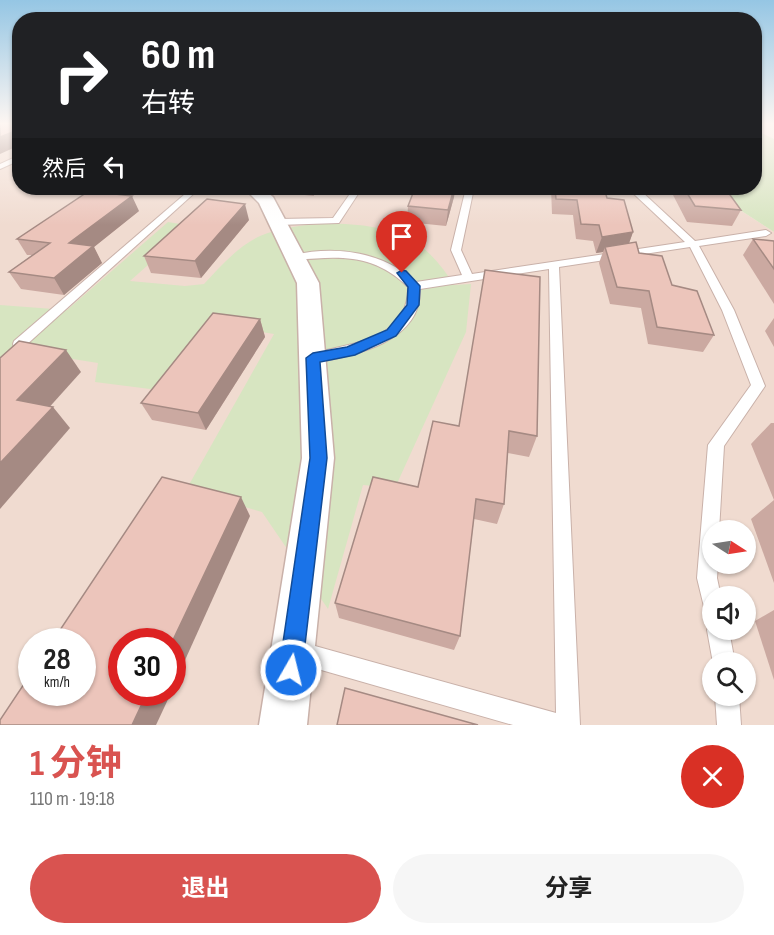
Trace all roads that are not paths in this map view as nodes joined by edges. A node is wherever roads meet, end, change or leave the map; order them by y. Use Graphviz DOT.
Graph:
graph roads {
  1 [pos="188,195"];
  2 [pos="260,195"];
  3 [pos="353,195"];
  4 [pos="468,195"];
  5 [pos="640,195"];
  6 [pos="278,222"];
  7 [pos="766,233"];
  8 [pos="693,244"];
  9 [pos="297,257"];
  10 [pos="555,266"];
  11 [pos="469,279"];
  12 [pos="414,286"];
  13 [pos="19,344"];
  14 [pos="313,358"];
  15 [pos="709,586"];
  16 [pos="293,651"];
  17 [pos="728,706"];
  18 [pos="283,725"];
  19 [pos="555,725"];
  20 [pos="568,725"];
  21 [pos="729,725"];
  1 -- 13 [label="lane"];
  2 -- 6 [label="street"];
  3 -- 6 [label="lane"];
  4 -- 11 [label="lane"];
  5 -- 8 [label="lane"];
  6 -- 9 [label="street"];
  7 -- 8 [label="lane"];
  8 -- 10 [label="lane"];
  8 -- 15 [label="lane"];
  9 -- 12 [label="lane"];
  9 -- 14 [label="street"];
  10 -- 11 [label="lane"];
  10 -- 20 [label="lane"];
  11 -- 12 [label="lane"];
  12 -- 14 [label="lane"];
  14 -- 16 [label="street"];
  16 -- 18 [label="street"];
  16 -- 19 [label="lane"];
  17 -- 21 [label="lane"];
}
